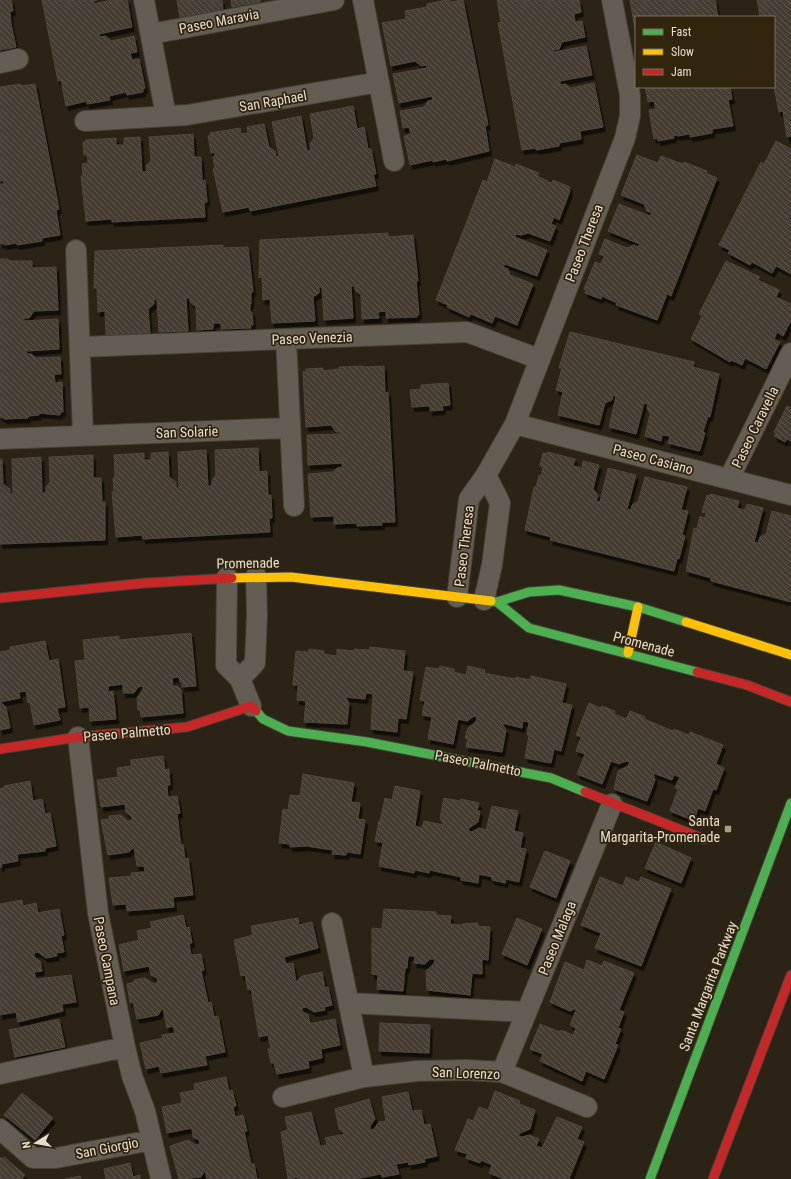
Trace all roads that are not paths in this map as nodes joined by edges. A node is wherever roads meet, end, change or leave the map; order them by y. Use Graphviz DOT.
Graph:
graph roads {
  1 [pos="144,0"];
  2 [pos="334,0"];
  3 [pos="362,0"];
  4 [pos="612,0"];
  5 [pos="151,34"];
  6 [pos="378,82"];
  7 [pos="166,116"];
  8 [pos="84,121"];
  9 [pos="394,161"];
  10 [pos="76,250"];
  11 [pos="286,339"];
  12 [pos="80,347"];
  13 [pos="791,352"];
  14 [pos="540,359"];
  15 [pos="516,424"];
  16 [pos="290,428"];
  17 [pos="83,436"];
  18 [pos="0,439"];
  19 [pos="486,476"];
  20 [pos="729,479"];
  21 [pos="791,495"];
  22 [pos="294,506"];
  23 [pos="256,576"];
  24 [pos="227,577"];
  25 [pos="457,597"];
  26 [pos="0,598"];
  27 [pos="491,601"];
  28 [pos="638,607"];
  29 [pos="628,653"];
  30 [pos="791,655"];
  31 [pos="240,679"];
  32 [pos="791,702"];
  33 [pos="251,706"];
  34 [pos="78,737"];
  35 [pos="0,749"];
  36 [pos="791,803"];
  37 [pos="612,804"];
  38 [pos="704,839"];
  39 [pos="332,923"];
  40 [pos="791,976"];
  41 [pos="349,1003"];
  42 [pos="526,1012"];
  43 [pos="125,1048"];
  44 [pos="502,1072"];
  45 [pos="0,1074"];
  46 [pos="364,1077"];
  47 [pos="283,1097"];
  48 [pos="587,1107"];
  49 [pos="0,1129"];
  50 [pos="152,1140"];
  51 [pos="161,1179"];
  52 [pos="650,1179"];
  53 [pos="713,1179"];
  1 -- 5 [label="street"];
  2 -- 5 [label="street, Paseo Maravia"];
  3 -- 6 [label="street"];
  4 -- 14 [label="street, Paseo Theresa"];
  5 -- 7 [label="street"];
  6 -- 7 [label="street, San Raphael"];
  6 -- 9 [label="street"];
  7 -- 8 [label="street, San Raphael"];
  10 -- 12 [label="street"];
  11 -- 12 [label="street, Paseo Venezia"];
  11 -- 14 [label="street, Paseo Venezia"];
  11 -- 16 [label="street"];
  12 -- 17 [label="street"];
  13 -- 20 [label="street, Paseo Caravella"];
  14 -- 15 [label="street, Paseo Theresa"];
  15 -- 19 [label="street, Paseo Theresa"];
  15 -- 20 [label="street, Paseo Casiano"];
  16 -- 17 [label="street, San Solarie"];
  16 -- 22 [label="street"];
  17 -- 18 [label="street, San Solarie"];
  19 -- 25 [label="street, Paseo Theresa"];
  19 -- 27 [label="street, Paseo Theresa"];
  20 -- 21 [label="street, Paseo Casiano"];
  23 -- 24 [label="street, Promenade"];
  23 -- 25 [label="street, Promenade"];
  23 -- 31 [label="street"];
  24 -- 26 [label="street, Promenade"];
  24 -- 31 [label="street, Paseo Palmetto"];
  25 -- 27 [label="street, Promenade"];
  27 -- 28 [label="street, Promenade"];
  27 -- 29 [label="street, Promenade"];
  28 -- 29 [label="street"];
  28 -- 30 [label="street, Promenade"];
  29 -- 32 [label="street, Promenade"];
  31 -- 33 [label="street, Paseo Palmetto"];
  33 -- 34 [label="street, Paseo Palmetto"];
  33 -- 37 [label="street, Paseo Palmetto"];
  34 -- 35 [label="street, Paseo Palmetto"];
  34 -- 43 [label="street, Paseo Campana"];
  36 -- 52 [label="street, Santa Margarita Parkway"];
  37 -- 38 [label="street, Paseo Palmetto"];
  37 -- 42 [label="street, Paseo Malaga"];
  39 -- 41 [label="street"];
  40 -- 53 [label="street"];
  41 -- 42 [label="street"];
  41 -- 46 [label="street"];
  42 -- 44 [label="street, Paseo Malaga"];
  43 -- 45 [label="street"];
  43 -- 50 [label="street, Paseo Campana"];
  44 -- 46 [label="street, San Lorenzo"];
  44 -- 48 [label="street, San Lorenzo"];
  46 -- 47 [label="street, San Lorenzo"];
  49 -- 50 [label="street, San Giorgio"];
  50 -- 51 [label="street, Paseo Campana"];
}
